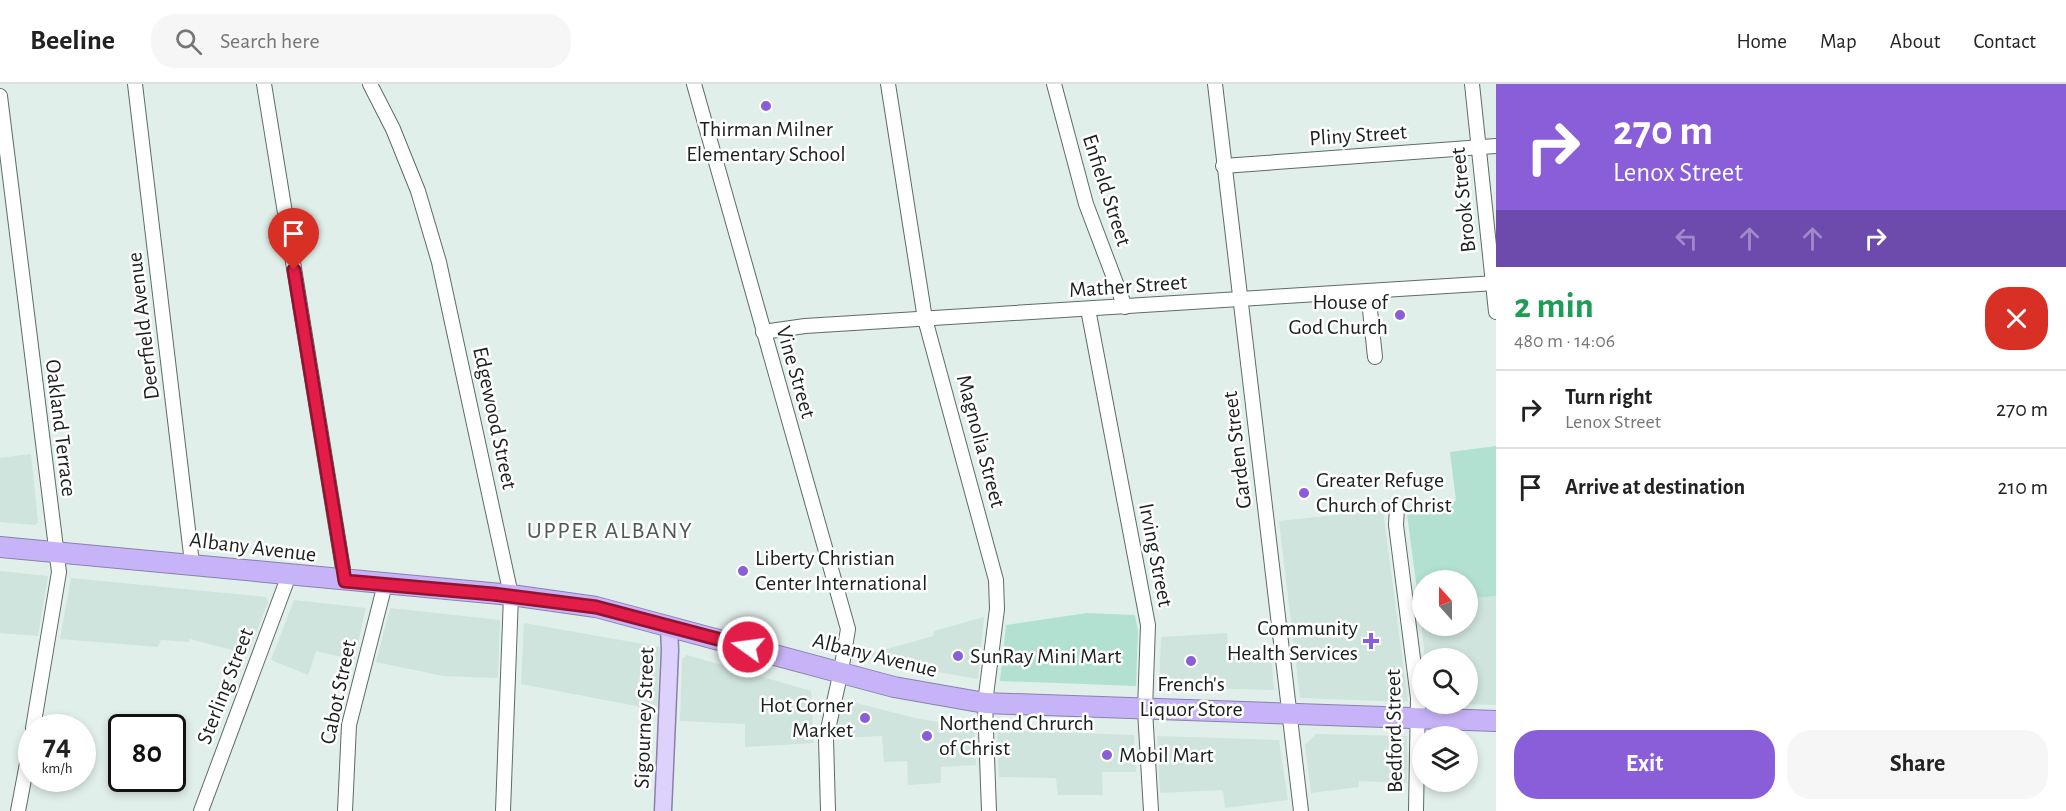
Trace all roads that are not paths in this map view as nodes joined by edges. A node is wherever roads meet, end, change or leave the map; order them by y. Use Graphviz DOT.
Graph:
graph roads {
  1 [pos="135,84"];
  2 [pos="264,84"];
  3 [pos="370,84"];
  4 [pos="694,84"];
  5 [pos="888,84"];
  6 [pos="1054,84"];
  7 [pos="1215,84"];
  8 [pos="1472,84"];
  9 [pos="0,96"];
  10 [pos="1496,146"];
  11 [pos="1479,148"];
  12 [pos="1224,166"];
  13 [pos="1494,284"];
  14 [pos="1368,291"];
  15 [pos="1241,300"];
  16 [pos="1125,307"];
  17 [pos="1088,309"];
  18 [pos="1496,312"];
  19 [pos="926,320"];
  20 [pos="764,332"];
  21 [pos="1375,357"];
  22 [pos="1397,508"];
  23 [pos="0,547"];
  24 [pos="56,552"];
  25 [pos="192,563"];
  26 [pos="290,575"];
  27 [pos="345,581"];
  28 [pos="385,584"];
  29 [pos="511,596"];
  30 [pos="669,627"];
  31 [pos="841,671"];
  32 [pos="985,703"];
  33 [pos="1145,710"];
  34 [pos="35,714"];
  35 [pos="1289,716"];
  36 [pos="1418,718"];
  37 [pos="1496,721"];
  38 [pos="22,792"];
  39 [pos="18,811"];
  40 [pos="201,811"];
  41 [pos="345,811"];
  42 [pos="503,811"];
  43 [pos="663,811"];
  44 [pos="828,811"];
  45 [pos="989,811"];
  46 [pos="1151,811"];
  47 [pos="1301,811"];
  48 [pos="1416,811"];
  1 -- 25 [label="street, Deerfield Avenue"];
  2 -- 27 [label="street"];
  3 -- 29 [label="street, Edgewood Street"];
  4 -- 20 [label="street, Vine Street"];
  5 -- 19 [label="street, Magnolia Street"];
  6 -- 16 [label="street, Enfield Street"];
  7 -- 12 [label="street, Garden Street"];
  8 -- 11 [label="street, Brook Street"];
  9 -- 24 [label="street, Oakland Terrace"];
  10 -- 11 [label="street, Pliny Street"];
  11 -- 12 [label="street, Pliny Street"];
  11 -- 13 [label="street, Brook Street"];
  12 -- 15 [label="street, Garden Street"];
  13 -- 14 [label="street, Mather Street"];
  13 -- 18 [label="street, Brook Street"];
  14 -- 15 [label="street, Mather Street"];
  14 -- 21 [label="street"];
  15 -- 16 [label="street, Mather Street"];
  15 -- 35 [label="street, Garden Street"];
  16 -- 17 [label="street, Mather Street"];
  17 -- 19 [label="street, Mather Street"];
  17 -- 33 [label="street, Irving Street"];
  19 -- 20 [label="street, Mather Street"];
  19 -- 32 [label="street, Magnolia Street"];
  20 -- 31 [label="street, Vine Street"];
  22 -- 36 [label="street, Bedford Street"];
  23 -- 24 [label="highway, Albany Avenue"];
  24 -- 25 [label="highway, Albany Avenue"];
  24 -- 34 [label="street, Oakland Terrace"];
  25 -- 26 [label="highway, Albany Avenue"];
  26 -- 27 [label="highway, Albany Avenue"];
  26 -- 40 [label="street, Sterling Street"];
  27 -- 28 [label="highway, Albany Avenue"];
  28 -- 29 [label="highway, Albany Avenue"];
  28 -- 41 [label="street, Cabot Street"];
  29 -- 30 [label="highway, Albany Avenue"];
  29 -- 42 [label="street, Edgewood Street"];
  30 -- 31 [label="highway, Albany Avenue"];
  30 -- 43 [label="main road, Sigourney Street"];
  31 -- 32 [label="highway, Albany Avenue"];
  31 -- 44 [label="street, Vine Street"];
  32 -- 33 [label="highway, Albany Avenue"];
  32 -- 45 [label="street, Magnolia Street"];
  33 -- 35 [label="highway, Albany Avenue"];
  33 -- 46 [label="street, Irving Street"];
  35 -- 36 [label="highway, Albany Avenue"];
  35 -- 47 [label="street, Garden Street"];
  36 -- 37 [label="highway, Albany Avenue"];
  36 -- 48 [label="street, Bedford Street"];
  38 -- 39 [label="street"];
}
